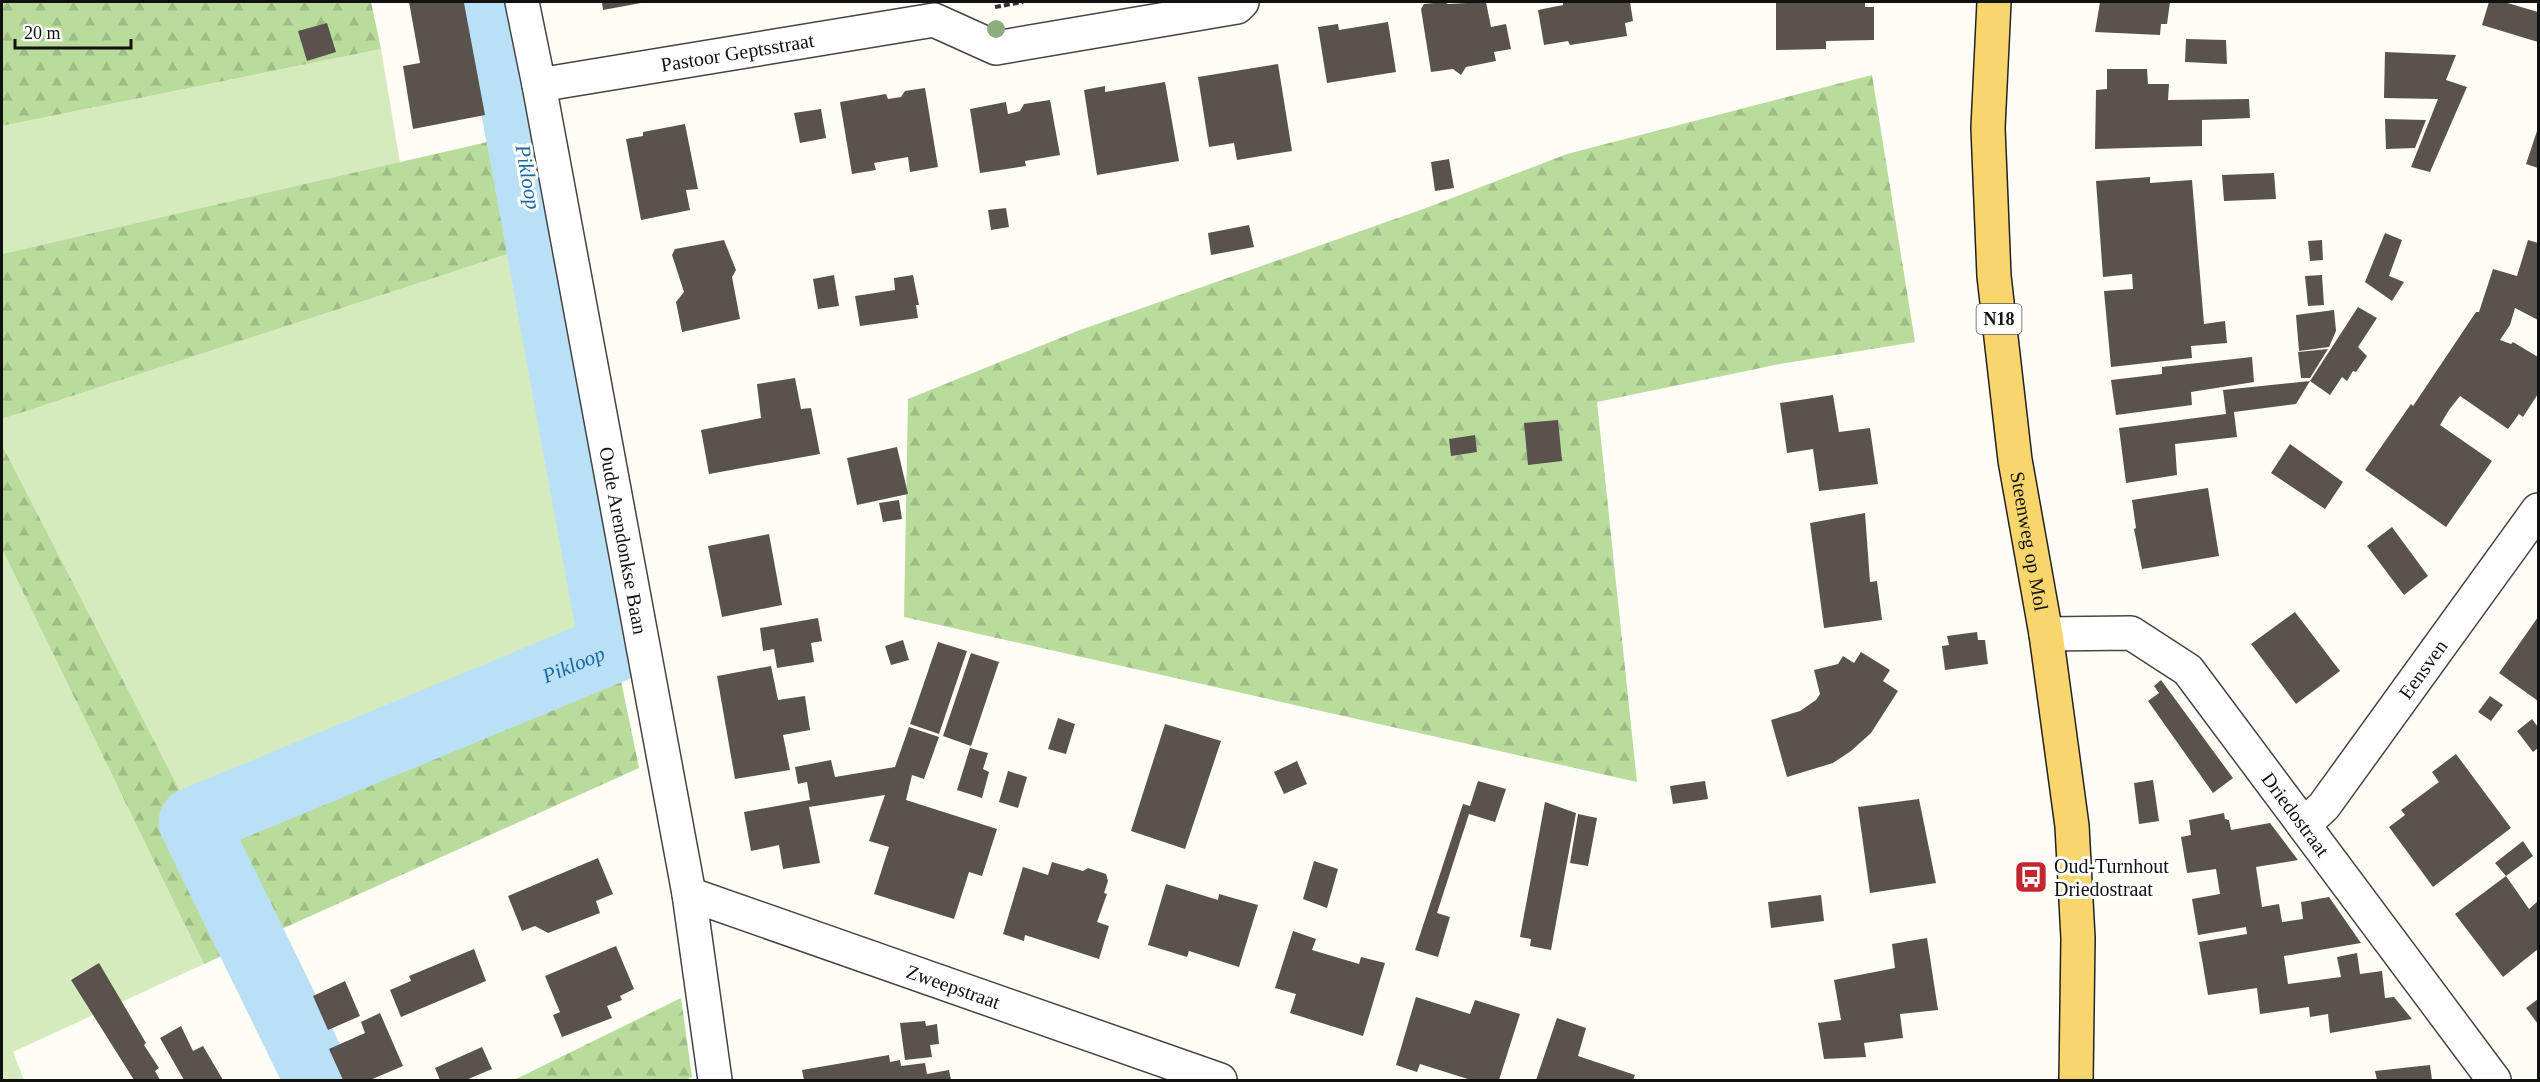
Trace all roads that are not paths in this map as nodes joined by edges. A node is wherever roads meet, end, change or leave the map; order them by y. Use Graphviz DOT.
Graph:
graph roads {
  1 [pos="522,2"];
  2 [pos="1242,2"];
  3 [pos="1994,2"];
  4 [pos="943,11"];
  5 [pos="540,86"];
  6 [pos="2538,510"];
  7 [pos="2046,634"];
  8 [pos="2305,824"];
  9 [pos="688,894"];
  10 [pos="716,1080"];
  11 [pos="1220,1080"];
  12 [pos="2076,1080"];
  13 [pos="2494,1080"];
  1 -- 5 [label="street, Oude Arendonkse Baan"];
  2 -- 4 [label="street, Pastoor Geptsstraat"];
  3 -- 7 [label="main road, Steenweg op Mol / N18"];
  4 -- 5 [label="street, Pastoor Geptsstraat"];
  5 -- 9 [label="street, Oude Arendonkse Baan"];
  6 -- 8 [label="street, Eensven"];
  7 -- 8 [label="street, Driedostraat"];
  7 -- 12 [label="main road, Steenweg op Mol / N18"];
  8 -- 13 [label="street, Driedostraat"];
  9 -- 10 [label="street, Oude Arendonkse Baan"];
  9 -- 11 [label="street, Zweepstraat"];
}
